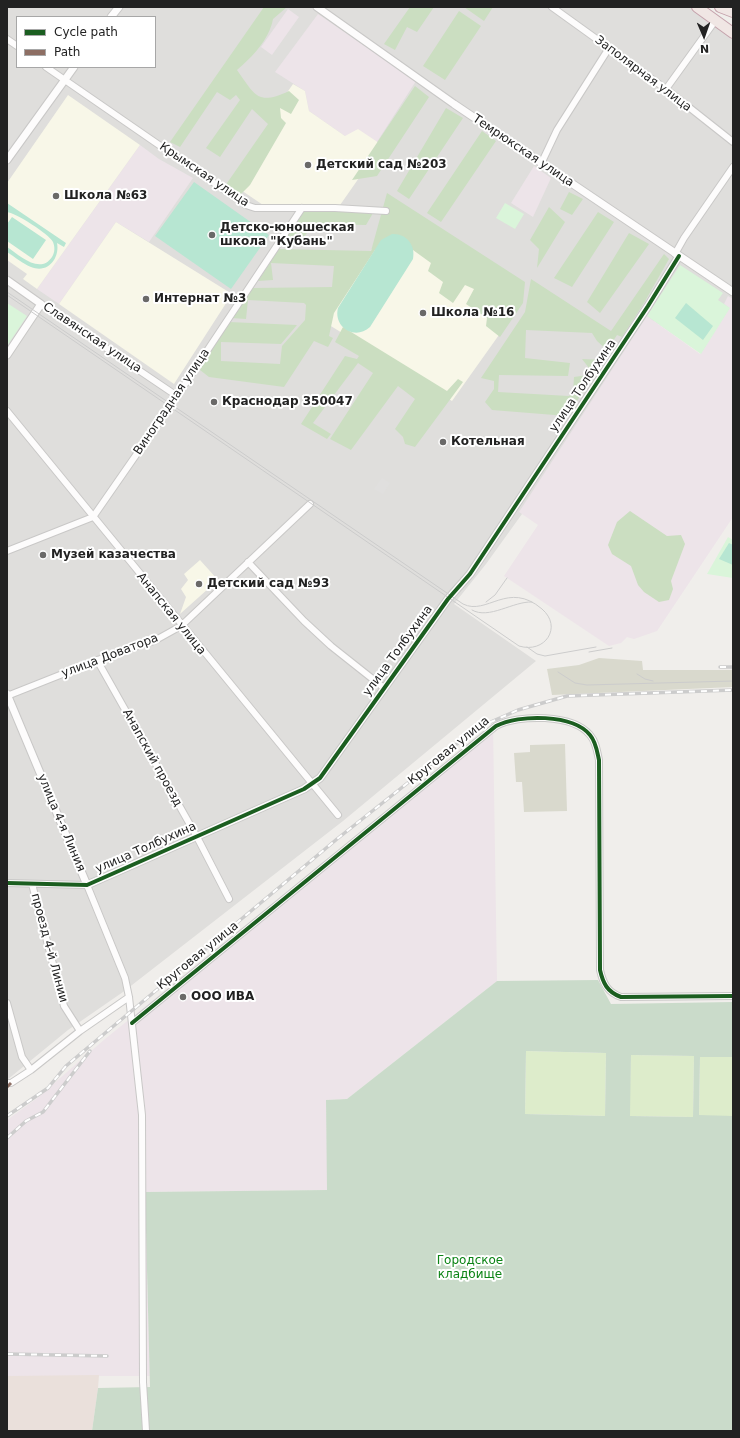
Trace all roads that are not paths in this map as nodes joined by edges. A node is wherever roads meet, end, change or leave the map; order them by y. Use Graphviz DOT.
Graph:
graph roads {
  1 [pos="119,7"];
  2 [pos="316,7"];
  3 [pos="552,7"];
  4 [pos="697,7"];
  5 [pos="720,7"];
  6 [pos="733,12"];
  7 [pos="112,16"];
  8 [pos="715,21"];
  9 [pos="733,33"];
  10 [pos="7,39"];
  11 [pos="16,45"];
  12 [pos="609,48"];
  13 [pos="47,68"];
  14 [pos="73,68"];
  15 [pos="64,80"];
  16 [pos="666,89"];
  17 [pos="733,142"];
  18 [pos="7,160"];
  19 [pos="541,164"];
  20 [pos="733,168"];
  21 [pos="302,208"];
  22 [pos="386,211"];
  23 [pos="677,255"];
  24 [pos="7,280"];
  25 [pos="733,292"];
  26 [pos="41,304"];
  27 [pos="7,355"];
  28 [pos="177,396"];
  29 [pos="7,411"];
  30 [pos="310,504"];
  31 [pos="93,517"];
  32 [pos="7,551"];
  33 [pos="248,562"];
  34 [pos="181,626"];
  35 [pos="97,660"];
  36 [pos="384,688"];
  37 [pos="7,695"];
  38 [pos="311,784"];
  39 [pos="338,815"];
  40 [pos="197,837"];
  41 [pos="7,883"];
  42 [pos="32,884"];
  43 [pos="87,885"];
  44 [pos="229,899"];
  45 [pos="733,996"];
  46 [pos="129,997"];
  47 [pos="7,1003"];
  48 [pos="8,1014"];
  49 [pos="132,1023"];
  50 [pos="80,1031"];
  51 [pos="31,1070"];
  52 [pos="9,1083"];
  53 [pos="146,1431"];
  1 -- 7 [label="street"];
  2 -- 19 [label="street, Темрюкская улица"];
  3 -- 12 [label="street, Заполярная улица"];
  4 -- 8 [label="highway"];
  5 -- 6 [label="highway"];
  8 -- 9 [label="highway"];
  8 -- 16 [label="street"];
  10 -- 11 [label="street"];
  12 -- 16 [label="street, Заполярная улица"];
  12 -- 19 [label="street"];
  13 -- 15 [label="street, Крымская улица"];
  14 -- 15 [label="street"];
  15 -- 18 [label="street"];
  15 -- 21 [label="street, Крымская улица"];
  16 -- 17 [label="street, Заполярная улица"];
  19 -- 23 [label="street, Темрюкская улица"];
  20 -- 23 [label="street"];
  21 -- 22 [label="street, Крымская улица"];
  21 -- 28 [label="street, Виноградная улица"];
  23 -- 25 [label="street, Темрюкская улица"];
  23 -- 36 [label="street, улица Толбухина"];
  24 -- 26 [label="street, Славянская улица"];
  26 -- 27 [label="street"];
  26 -- 28 [label="street, Славянская улица"];
  28 -- 31 [label="street, Виноградная улица"];
  29 -- 31 [label="street, Анапская улица"];
  30 -- 33 [label="street, улица Доватора"];
  31 -- 32 [label="street"];
  31 -- 34 [label="street, Анапская улица"];
  33 -- 34 [label="street, улица Доватора"];
  33 -- 36 [label="street"];
  34 -- 35 [label="street, улица Доватора"];
  34 -- 38 [label="street, Анапская улица"];
  35 -- 37 [label="street, улица Доватора"];
  35 -- 40 [label="street, Анапский проезд"];
  36 -- 38 [label="street, улица Толбухина"];
  37 -- 43 [label="street, улица 4-я Линия"];
  38 -- 39 [label="street, Анапская улица"];
  38 -- 40 [label="street, улица Толбухина"];
  40 -- 43 [label="street, улица Толбухина"];
  40 -- 44 [label="street, Анапский проезд"];
  41 -- 42 [label="street, улица Толбухина"];
  42 -- 43 [label="street, улица Толбухина"];
  42 -- 50 [label="street, проезд 4-й Линии"];
  43 -- 46 [label="street, улица 4-я Линия"];
  45 -- 49 [label="street, Круговая улица"];
  46 -- 49 [label="street, улица 4-я Линия"];
  46 -- 50 [label="street"];
  47 -- 48 [label="street"];
  48 -- 51 [label="street"];
  49 -- 53 [label="street, улица 4-я Линия"];
  50 -- 51 [label="street"];
  51 -- 52 [label="street"];
}
